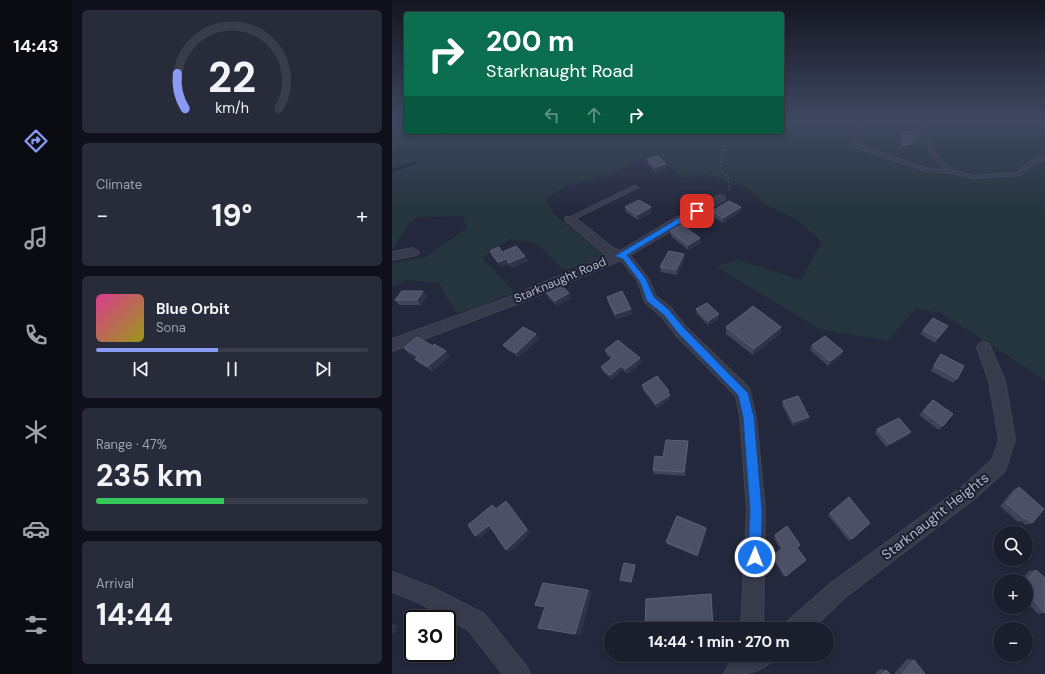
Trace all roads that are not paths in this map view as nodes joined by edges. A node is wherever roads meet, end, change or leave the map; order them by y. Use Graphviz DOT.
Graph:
graph roads {
  1 [pos="869,150"];
  2 [pos="933,150"];
  3 [pos="1045,157"];
  4 [pos="952,172"];
  5 [pos="636,187"];
  6 [pos="720,198"];
  7 [pos="570,219"];
  8 [pos="413,252"];
  9 [pos="392,256"];
  10 [pos="619,256"];
  11 [pos="392,345"];
  12 [pos="984,348"];
  13 [pos="392,582"];
  14 [pos="752,622"];
  15 [pos="804,622"];
  16 [pos="518,674"];
  1 -- 4 [label="lane"];
  2 -- 4 [label="lane"];
  3 -- 4 [label="lane"];
  5 -- 7 [label="lane"];
  6 -- 10 [label="street, Starknaught Road"];
  7 -- 10 [label="street"];
  8 -- 9 [label="street"];
  10 -- 11 [label="street, Starknaught Road"];
  10 -- 14 [label="street"];
  12 -- 15 [label="street, Starknaught Heights"];
  13 -- 16 [label="street"];
}
